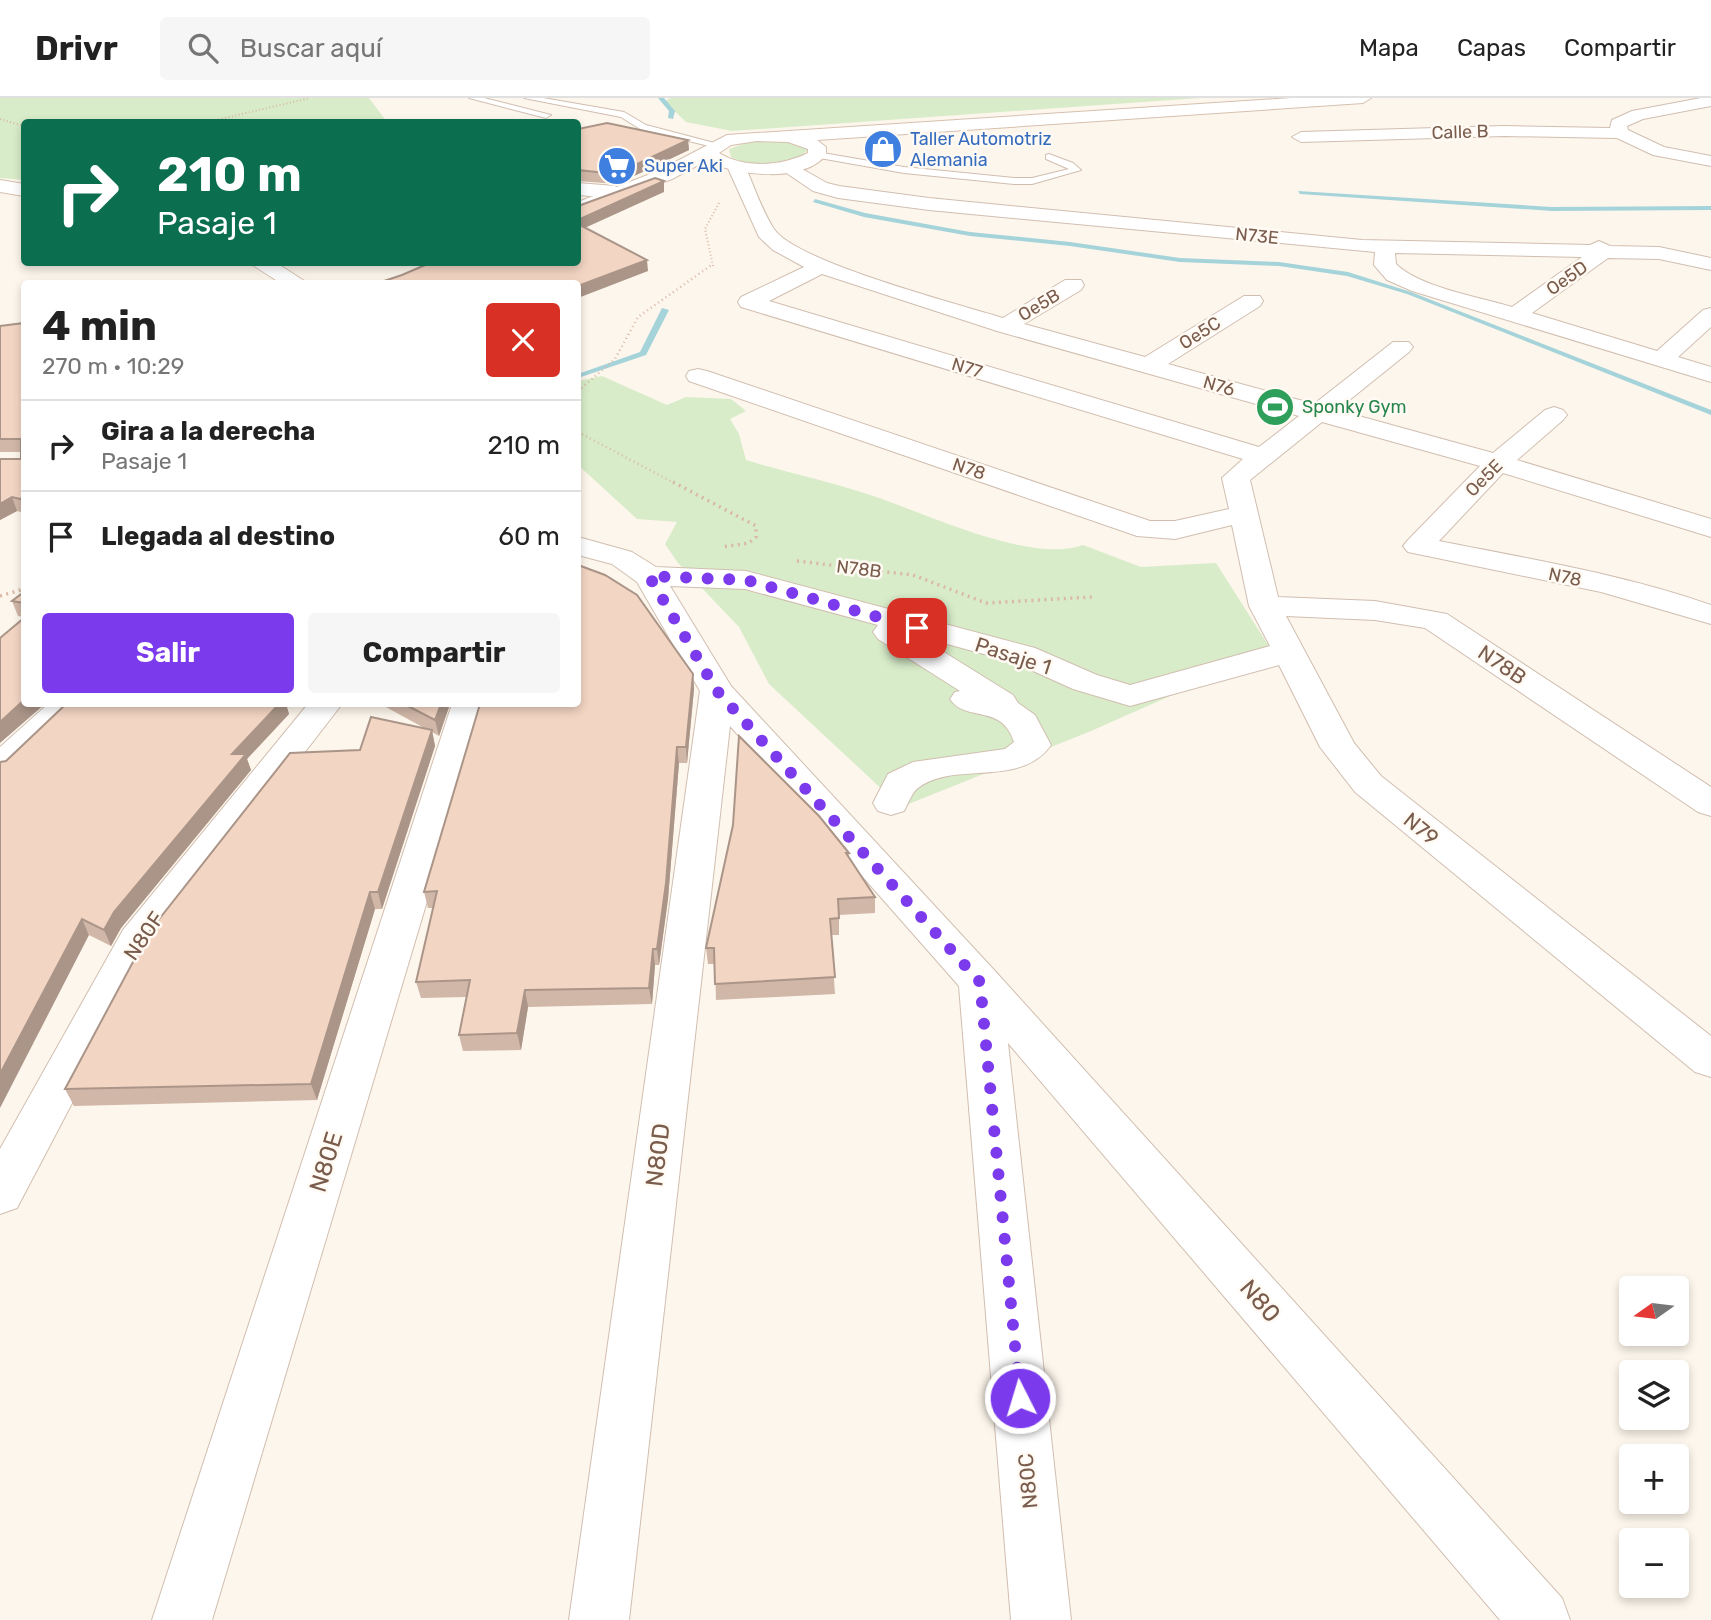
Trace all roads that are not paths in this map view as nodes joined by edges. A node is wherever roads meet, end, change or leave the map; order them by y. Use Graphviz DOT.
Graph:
graph roads {
  1 [pos="473,98"];
  2 [pos="528,98"];
  3 [pos="1363,98"];
  4 [pos="1711,101"];
  5 [pos="562,117"];
  6 [pos="617,126"];
  7 [pos="643,127"];
  8 [pos="857,133"];
  9 [pos="1620,133"];
  10 [pos="787,137"];
  11 [pos="1301,137"];
  12 [pos="713,148"];
  13 [pos="817,151"];
  14 [pos="1049,157"];
  15 [pos="1711,161"];
  16 [pos="785,167"];
  17 [pos="738,171"];
  18 [pos="665,174"];
  19 [pos="0,186"];
  20 [pos="581,189"];
  21 [pos="21,190"];
  22 [pos="615,191"];
  23 [pos="754,204"];
  24 [pos="581,207"];
  25 [pos="1185,225"];
  26 [pos="1597,246"];
  27 [pos="1390,248"];
  28 [pos="1711,251"];
  29 [pos="1711,264"];
  30 [pos="265,266"];
  31 [pos="820,267"];
  32 [pos="292,280"];
  33 [pos="1073,285"];
  34 [pos="1252,301"];
  35 [pos="1515,315"];
  36 [pos="1710,316"];
  37 [pos="1005,326"];
  38 [pos="1401,347"];
  39 [pos="1660,361"];
  40 [pos="1148,366"];
  41 [pos="1711,375"];
  42 [pos="698,376"];
  43 [pos="1317,413"];
  44 [pos="1555,415"];
  45 [pos="1261,456"];
  46 [pos="1498,463"];
  47 [pos="1244,514"];
  48 [pos="1711,528"];
  49 [pos="1418,546"];
  50 [pos="581,547"];
  51 [pos="649,576"];
  52 [pos="1265,606"];
  53 [pos="849,608"];
  54 [pos="1711,615"];
  55 [pos="1290,654"];
  56 [pos="717,691"];
  57 [pos="967,699"];
  58 [pos="64,707"];
  59 [pos="323,707"];
  60 [pos="468,707"];
  61 [pos="1017,714"];
  62 [pos="0,766"];
  63 [pos="891,803"];
  64 [pos="1711,804"];
  65 [pos="980,982"];
  66 [pos="1711,1060"];
  67 [pos="0,1194"];
  68 [pos="182,1620"];
  69 [pos="599,1620"];
  70 [pos="1041,1620"];
  71 [pos="1540,1620"];
  1 -- 5 [label="lane"];
  2 -- 7 [label="lane"];
  3 -- 8 [label="street"];
  4 -- 9 [label="street"];
  6 -- 7 [label="lane"];
  7 -- 12 [label="lane"];
  8 -- 10 [label="street"];
  8 -- 13 [label="street"];
  9 -- 11 [label="street, Calle B"];
  9 -- 15 [label="street, Calle B"];
  10 -- 12 [label="street"];
  10 -- 13 [label="street"];
  12 -- 17 [label="street"];
  12 -- 18 [label="street"];
  13 -- 14 [label="lane"];
  13 -- 16 [label="street"];
  16 -- 17 [label="street"];
  16 -- 23 [label="street"];
  16 -- 25 [label="street, N73E"];
  17 -- 18 [label="street"];
  17 -- 23 [label="street, N76"];
  18 -- 22 [label="street"];
  19 -- 21 [label="street"];
  20 -- 22 [label="street"];
  22 -- 24 [label="street"];
  23 -- 31 [label="street, N76"];
  25 -- 26 [label="street, N73E"];
  25 -- 27 [label="street, N73E"];
  26 -- 27 [label="street, N73E"];
  26 -- 28 [label="street, N73E"];
  26 -- 29 [label="street, N73E"];
  26 -- 35 [label="street, Oe5D"];
  27 -- 35 [label="street"];
  30 -- 32 [label="street"];
  31 -- 37 [label="street, N76"];
  31 -- 45 [label="street, N77"];
  33 -- 37 [label="street, Oe5B"];
  34 -- 40 [label="street, Oe5C"];
  35 -- 39 [label="street"];
  36 -- 39 [label="street"];
  37 -- 40 [label="street, N76"];
  38 -- 43 [label="street"];
  39 -- 41 [label="street"];
  40 -- 43 [label="street, N76"];
  42 -- 47 [label="street, N78"];
  43 -- 45 [label="street"];
  43 -- 46 [label="street, N76"];
  44 -- 46 [label="street, Oe5E"];
  45 -- 47 [label="street"];
  46 -- 48 [label="street, N76"];
  46 -- 49 [label="street, Oe5E"];
  47 -- 52 [label="street, N79"];
  49 -- 54 [label="street, N78"];
  50 -- 51 [label="street"];
  51 -- 53 [label="street, Pasaje 1"];
  51 -- 56 [label="street"];
  52 -- 55 [label="street, N79"];
  52 -- 64 [label="street, N78B"];
  53 -- 55 [label="street, Pasaje 1"];
  53 -- 61 [label="street"];
  55 -- 66 [label="street, N79"];
  56 -- 65 [label="street"];
  56 -- 69 [label="street, N80D"];
  57 -- 61 [label="street"];
  58 -- 62 [label="street"];
  59 -- 67 [label="street, N80F"];
  60 -- 68 [label="street, N80E"];
  61 -- 63 [label="street"];
  65 -- 70 [label="street, N80C"];
  65 -- 71 [label="street, N80"];
}
